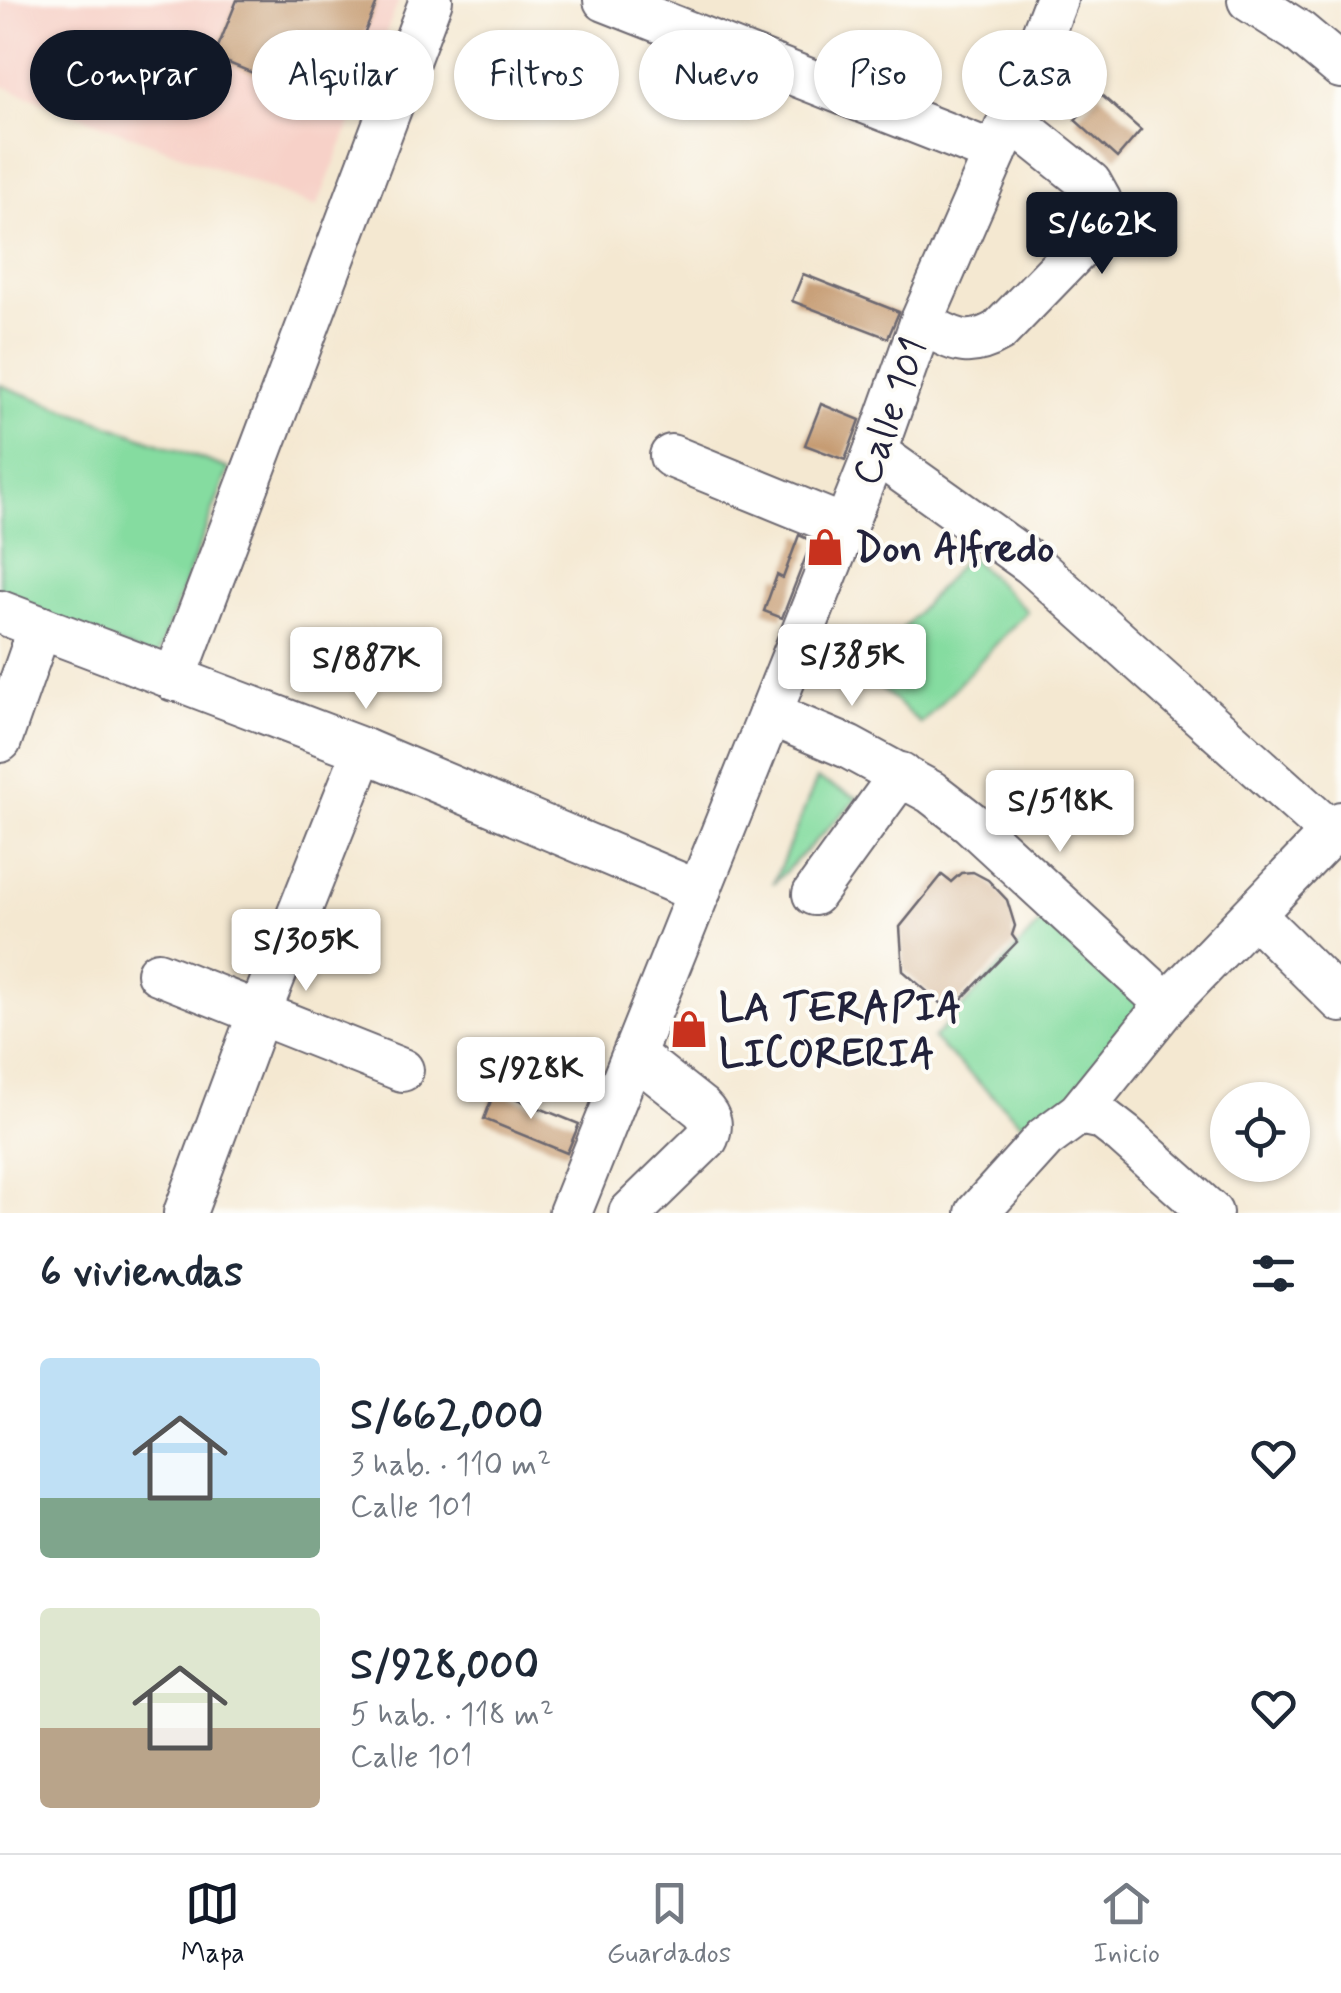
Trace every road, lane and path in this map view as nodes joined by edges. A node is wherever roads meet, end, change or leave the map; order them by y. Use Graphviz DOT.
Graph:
graph roads {
  1 [pos="431,0"];
  2 [pos="605,0"];
  3 [pos="1056,0"];
  4 [pos="1250,0"];
  5 [pos="663,10"];
  6 [pos="1341,67"];
  7 [pos="1003,136"];
  8 [pos="921,324"];
  9 [pos="875,452"];
  10 [pos="671,456"];
  11 [pos="845,528"];
  12 [pos="0,612"];
  13 [pos="40,627"];
  14 [pos="174,680"];
  15 [pos="770,714"];
  16 [pos="0,740"];
  17 [pos="364,750"];
  18 [pos="901,774"];
  19 [pos="1336,828"];
  20 [pos="699,892"];
  21 [pos="814,894"];
  22 [pos="1255,916"];
  23 [pos="158,972"];
  24 [pos="1341,1001"];
  25 [pos="1167,1004"];
  26 [pos="260,1010"];
  27 [pos="634,1055"];
  28 [pos="402,1070"];
  29 [pos="1079,1113"];
  30 [pos="184,1213"];
  31 [pos="570,1213"];
  32 [pos="630,1213"];
  33 [pos="977,1213"];
  34 [pos="1212,1213"];
  1 -- 14 [label="street"];
  2 -- 5 [label="street"];
  3 -- 7 [label="street, Calle 101"];
  4 -- 6 [label="street"];
  5 -- 7 [label="street"];
  7 -- 8 [label="street, Calle 101"];
  7 -- 8 [label="street"];
  8 -- 9 [label="street, Calle 101"];
  9 -- 11 [label="street, Calle 101"];
  9 -- 19 [label="street"];
  10 -- 11 [label="street"];
  11 -- 15 [label="street, Calle 101"];
  12 -- 13 [label="street"];
  13 -- 14 [label="street"];
  13 -- 16 [label="street"];
  14 -- 17 [label="street"];
  15 -- 18 [label="street"];
  15 -- 20 [label="street, Calle 101"];
  17 -- 20 [label="street"];
  17 -- 26 [label="street"];
  18 -- 21 [label="street"];
  18 -- 25 [label="street"];
  19 -- 22 [label="street"];
  20 -- 27 [label="street, Calle 101"];
  22 -- 24 [label="street"];
  22 -- 25 [label="street"];
  23 -- 26 [label="street"];
  25 -- 29 [label="street"];
  26 -- 28 [label="street"];
  26 -- 30 [label="street"];
  27 -- 31 [label="street, Calle 101"];
  27 -- 32 [label="street"];
  29 -- 33 [label="street"];
  29 -- 34 [label="street"];
}
